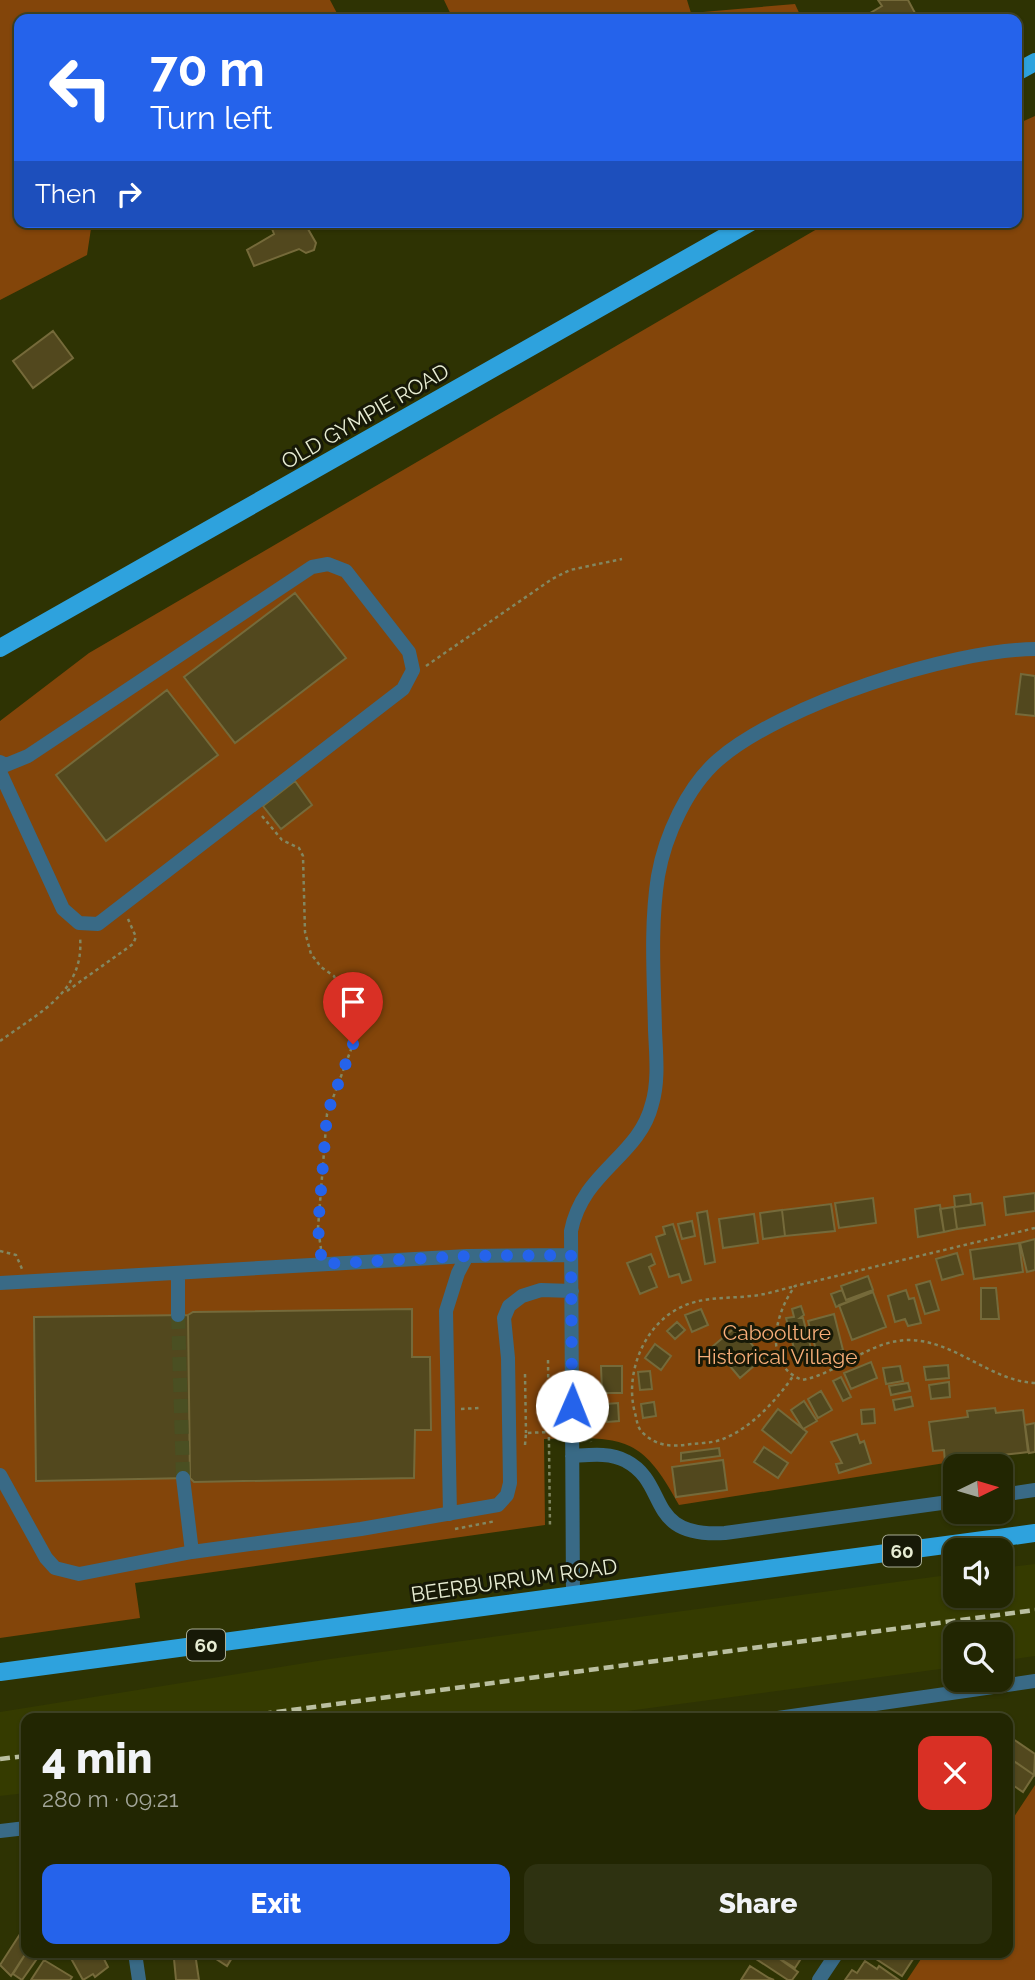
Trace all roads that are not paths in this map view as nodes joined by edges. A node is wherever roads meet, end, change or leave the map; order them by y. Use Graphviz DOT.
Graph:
graph roads {
  1 [pos="740,228"];
  2 [pos="0,648"];
  3 [pos="1035,649"];
  4 [pos="0,762"];
  5 [pos="0,772"];
  6 [pos="571,1255"];
  7 [pos="467,1256"];
  8 [pos="178,1275"];
  9 [pos="0,1283"];
  10 [pos="572,1292"];
  11 [pos="178,1315"];
  12 [pos="572,1456"];
  13 [pos="0,1475"];
  14 [pos="183,1478"];
  15 [pos="1035,1490"];
  16 [pos="1013,1493"];
  17 [pos="943,1503"];
  18 [pos="450,1514"];
  19 [pos="1035,1533"];
  20 [pos="192,1552"];
  21 [pos="573,1595"];
  22 [pos="0,1672"];
  23 [pos="1035,1681"];
  24 [pos="813,1713"];
  25 [pos="21,1829"];
  26 [pos="0,1831"];
  27 [pos="136,1958"];
  28 [pos="834,1958"];
  29 [pos="139,1980"];
  30 [pos="819,1980"];
  1 -- 2 [label="main road, OLD GYMPIE ROAD"];
  3 -- 6 [label="street"];
  4 -- 5 [label="street"];
  6 -- 7 [label="street"];
  6 -- 10 [label="street"];
  7 -- 8 [label="street"];
  7 -- 18 [label="street"];
  8 -- 9 [label="street"];
  8 -- 11 [label="street"];
  10 -- 12 [label="street"];
  10 -- 18 [label="street"];
  12 -- 17 [label="street"];
  12 -- 21 [label="street"];
  13 -- 20 [label="street"];
  14 -- 20 [label="street"];
  15 -- 16 [label="street"];
  18 -- 20 [label="street"];
  19 -- 21 [label="main road, BEERBURRUM ROAD / 60"];
  21 -- 22 [label="main road, BEERBURRUM ROAD / 60"];
  23 -- 24 [label="street"];
  25 -- 26 [label="street"];
  27 -- 29 [label="street"];
  28 -- 30 [label="street"];
}
